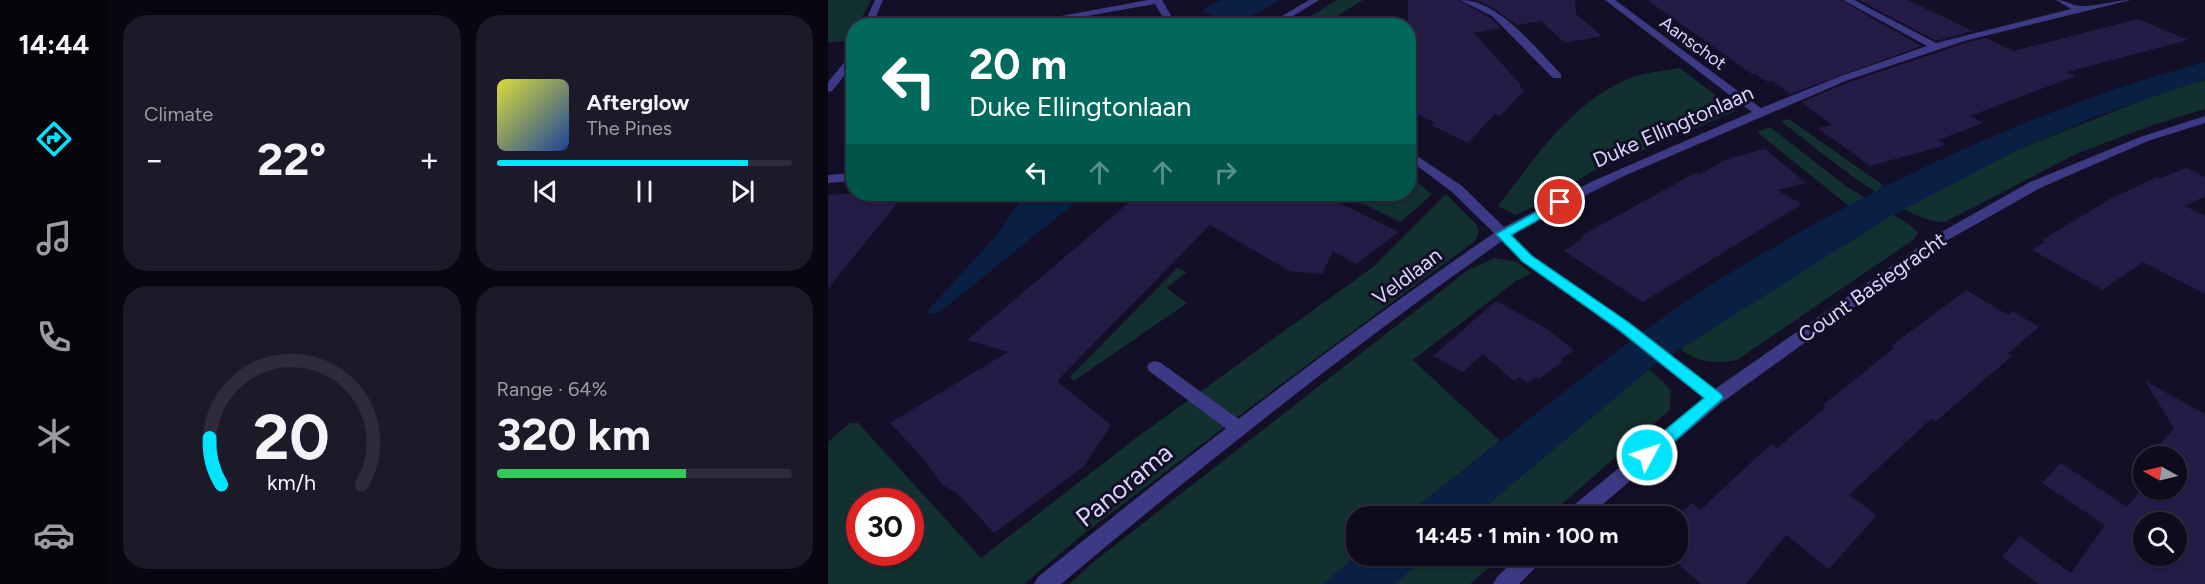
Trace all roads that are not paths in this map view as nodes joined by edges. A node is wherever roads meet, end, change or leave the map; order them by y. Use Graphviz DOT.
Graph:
graph roads {
  1 [pos="879,0"];
  2 [pos="1315,0"];
  3 [pos="1464,0"];
  4 [pos="1609,0"];
  5 [pos="1847,0"];
  6 [pos="2060,0"];
  7 [pos="2127,0"];
  8 [pos="1158,1"];
  9 [pos="2080,10"];
  10 [pos="871,18"];
  11 [pos="1058,18"];
  12 [pos="1168,18"];
  13 [pos="1283,18"];
  14 [pos="1936,46"];
  15 [pos="846,69"];
  16 [pos="1557,76"];
  17 [pos="828,89"];
  18 [pos="1758,111"];
  19 [pos="2205,119"];
  20 [pos="1416,159"];
  21 [pos="846,178"];
  22 [pos="828,179"];
  23 [pos="1503,234"];
  24 [pos="1155,368"];
  25 [pos="1715,398"];
  26 [pos="1238,428"];
  27 [pos="1587,506"];
  28 [pos="1522,566"];
  29 [pos="1045,584"];
  30 [pos="1503,584"];
  1 -- 10 [label="street"];
  2 -- 13 [label="street"];
  3 -- 16 [label="street"];
  4 -- 18 [label="street, Aanschot"];
  5 -- 14 [label="street"];
  6 -- 9 [label="street"];
  7 -- 9 [label="street, Duke Ellingtonlaan"];
  8 -- 11 [label="street"];
  8 -- 12 [label="street"];
  9 -- 14 [label="street, Duke Ellingtonlaan"];
  14 -- 18 [label="street, Duke Ellingtonlaan"];
  15 -- 17 [label="street"];
  18 -- 23 [label="street, Duke Ellingtonlaan"];
  19 -- 25 [label="street, Count Basiegracht"];
  20 -- 23 [label="street"];
  21 -- 22 [label="street"];
  23 -- 25 [label="street"];
  23 -- 26 [label="street, Veldlaan"];
  24 -- 26 [label="street"];
  25 -- 27 [label="street, Count Basiegracht"];
  26 -- 29 [label="street, Panorama"];
  28 -- 30 [label="street"];
}
